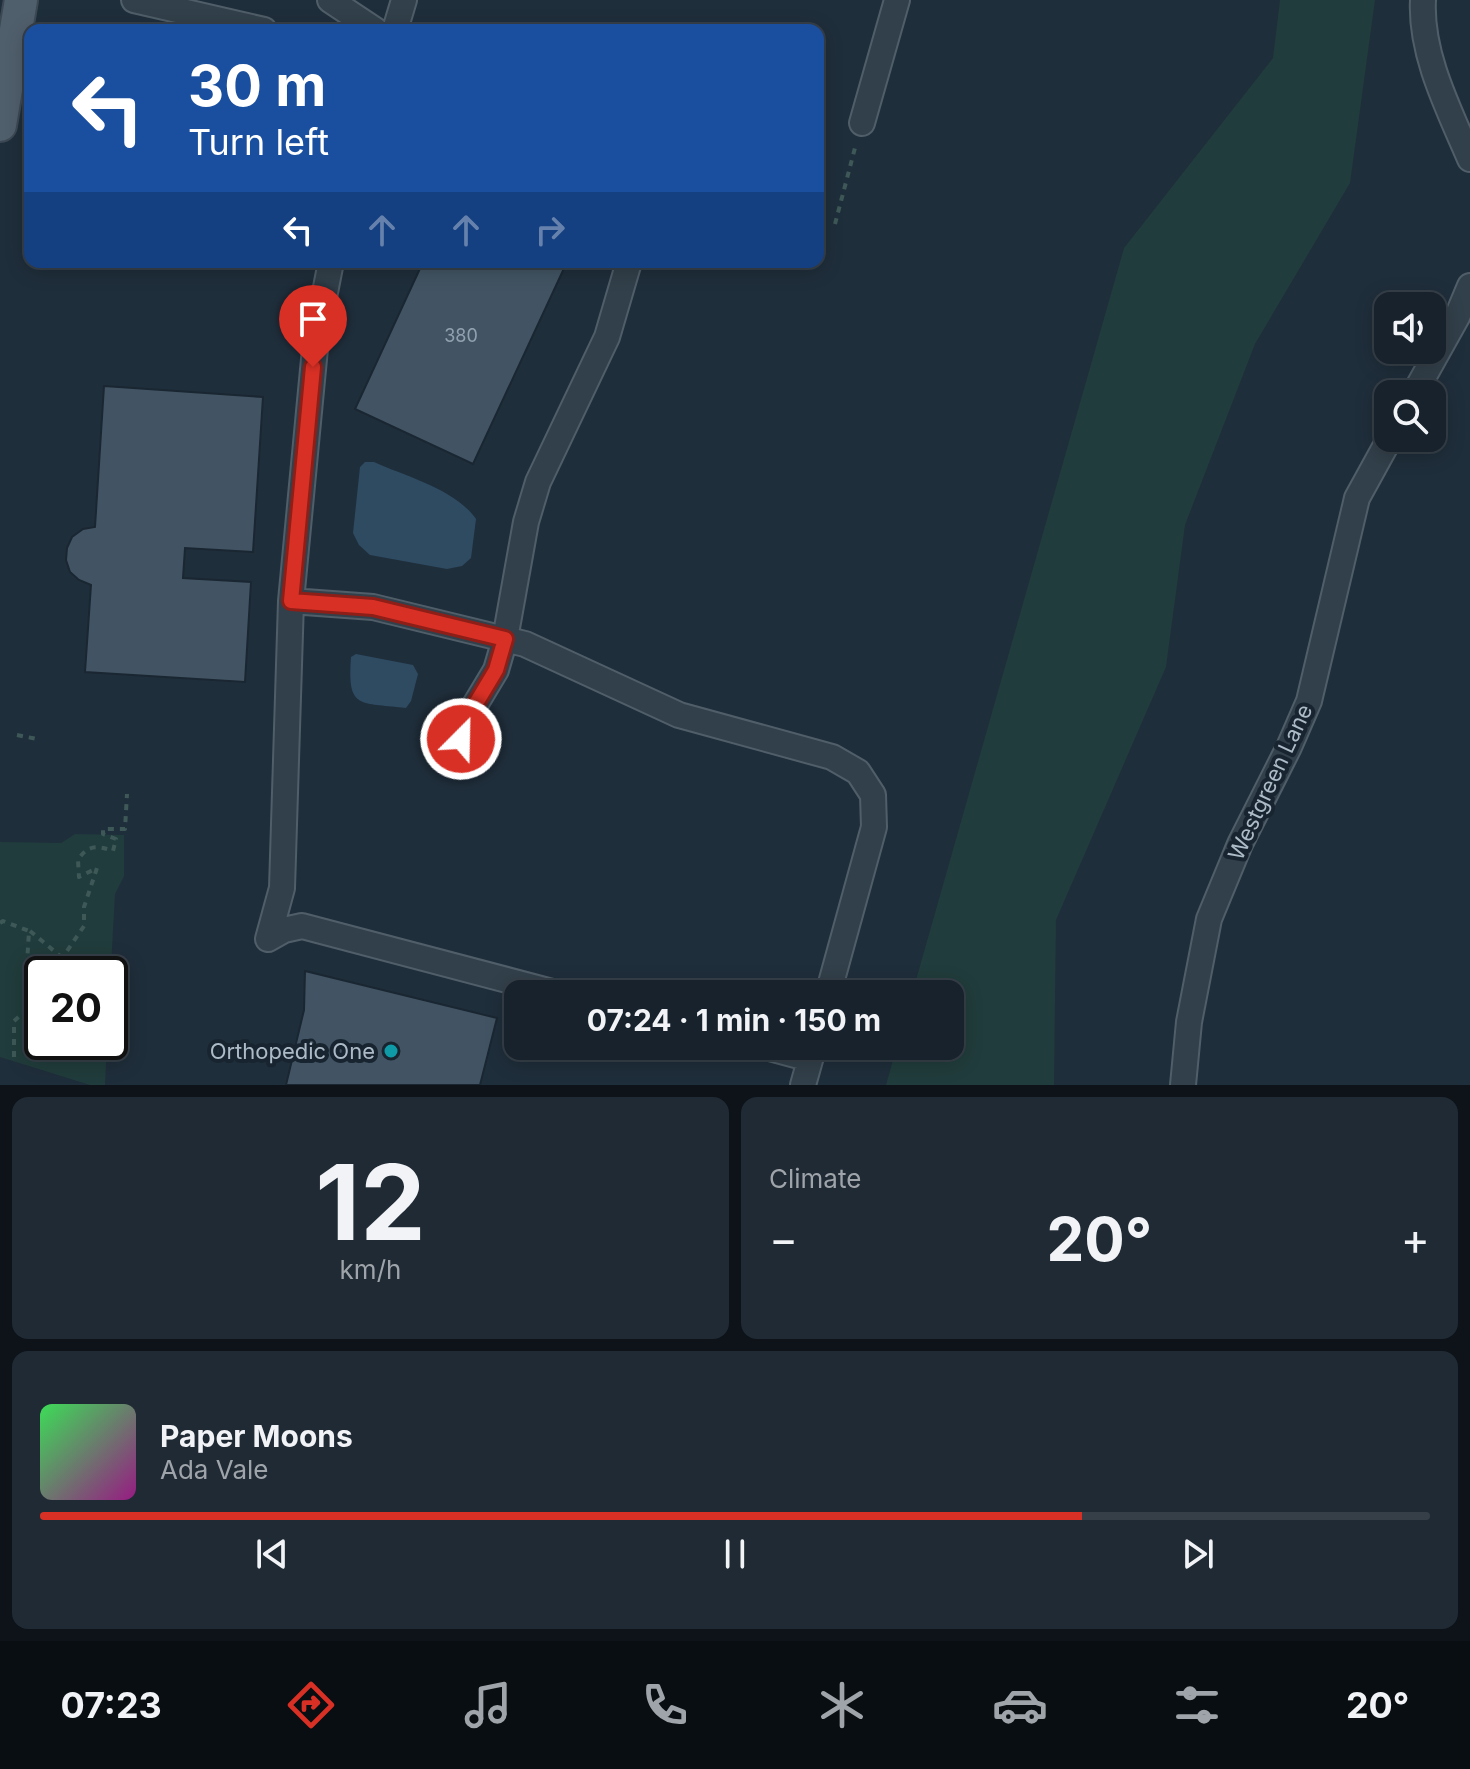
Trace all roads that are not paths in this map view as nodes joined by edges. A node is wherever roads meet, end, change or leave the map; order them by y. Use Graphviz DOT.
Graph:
graph roads {
  1 [pos="21,0"];
  2 [pos="134,0"];
  3 [pos="330,0"];
  4 [pos="404,0"];
  5 [pos="897,0"];
  6 [pos="1423,0"];
  7 [pos="238,24"];
  8 [pos="366,24"];
  9 [pos="397,24"];
  10 [pos="862,123"];
  11 [pos="0,125"];
  12 [pos="1470,159"];
  13 [pos="330,268"];
  14 [pos="627,268"];
  15 [pos="1470,286"];
  16 [pos="1422,380"];
  17 [pos="1382,452"];
  18 [pos="291,601"];
  19 [pos="505,639"];
  20 [pos="461,739"];
  21 [pos="507,980"];
  22 [pos="832,980"];
  23 [pos="810,1060"];
  24 [pos="803,1085"];
  25 [pos="1183,1085"];
  1 -- 11 [label="main road"];
  2 -- 7 [label="street"];
  3 -- 8 [label="street"];
  4 -- 9 [label="street"];
  5 -- 10 [label="street"];
  6 -- 12 [label="street"];
  13 -- 18 [label="street"];
  14 -- 19 [label="street"];
  15 -- 16 [label="street"];
  17 -- 25 [label="street, Westgreen Lane"];
  18 -- 19 [label="street"];
  18 -- 21 [label="street"];
  19 -- 20 [label="street"];
  19 -- 22 [label="street"];
  23 -- 24 [label="street"];
}
